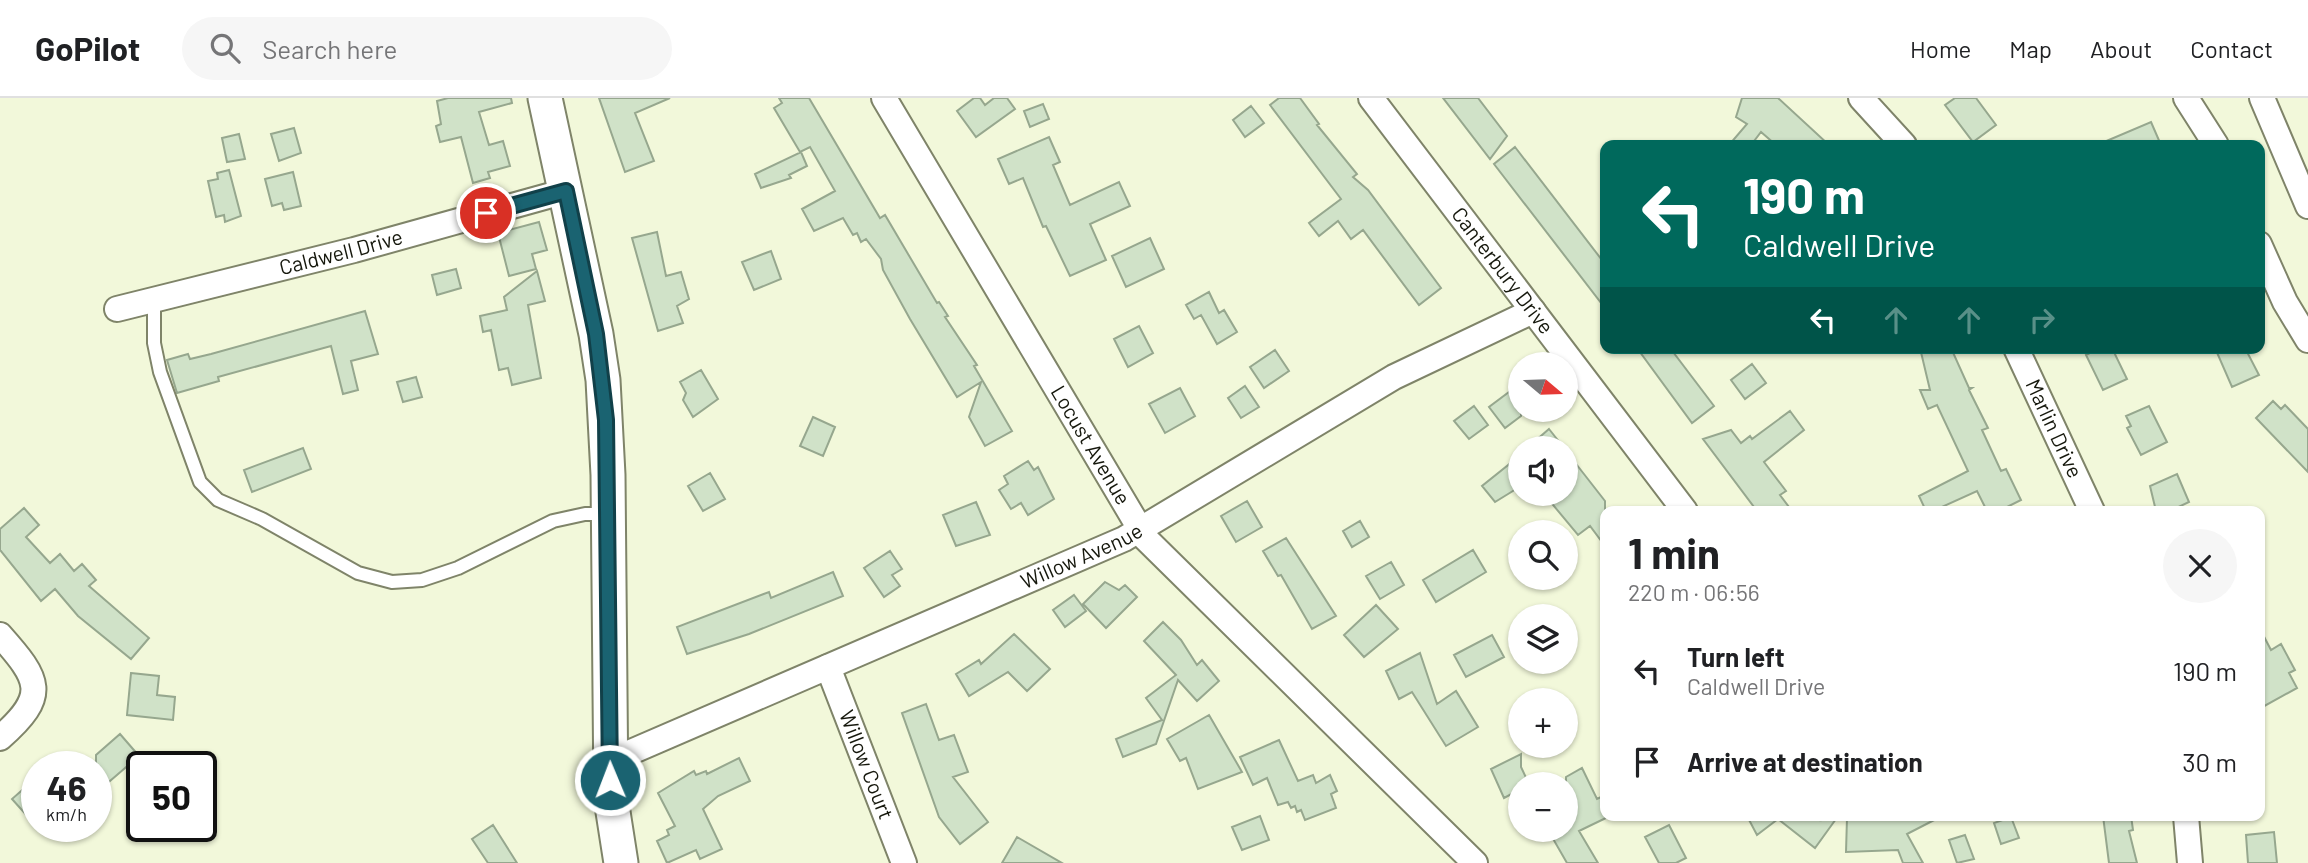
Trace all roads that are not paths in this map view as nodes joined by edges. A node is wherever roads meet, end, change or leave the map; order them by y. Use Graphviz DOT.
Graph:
graph roads {
  1 [pos="545,98"];
  2 [pos="884,98"];
  3 [pos="1371,98"];
  4 [pos="1861,98"];
  5 [pos="2186,98"];
  6 [pos="2262,98"];
  7 [pos="1899,140"];
  8 [pos="2213,140"];
  9 [pos="566,191"];
  10 [pos="2308,206"];
  11 [pos="2265,257"];
  12 [pos="154,299"];
  13 [pos="117,309"];
  14 [pos="1534,311"];
  15 [pos="2308,340"];
  16 [pos="2019,354"];
  17 [pos="1681,506"];
  18 [pos="2090,506"];
  19 [pos="608,514"];
  20 [pos="1140,530"];
  21 [pos="0,635"];
  22 [pos="828,667"];
  23 [pos="0,738"];
  24 [pos="610,761"];
  25 [pos="2186,821"];
  26 [pos="621,863"];
  27 [pos="904,863"];
  28 [pos="1475,863"];
  29 [pos="2190,863"];
  1 -- 9 [label="main road"];
  2 -- 20 [label="street, Locust Avenue"];
  3 -- 14 [label="street, Canterbury Drive"];
  4 -- 7 [label="street"];
  5 -- 8 [label="street"];
  6 -- 10 [label="street"];
  9 -- 12 [label="street, Caldwell Drive"];
  9 -- 19 [label="main road"];
  11 -- 15 [label="street"];
  12 -- 13 [label="street, Caldwell Drive"];
  12 -- 19 [label="lane"];
  14 -- 17 [label="street, Canterbury Drive"];
  14 -- 20 [label="street, Willow Avenue"];
  16 -- 18 [label="street, Marlin Drive"];
  19 -- 24 [label="main road"];
  20 -- 22 [label="street, Willow Avenue"];
  20 -- 28 [label="street, Locust Avenue"];
  21 -- 23 [label="street"];
  22 -- 24 [label="street, Willow Avenue"];
  22 -- 27 [label="street, Willow Court"];
  24 -- 26 [label="main road"];
  25 -- 29 [label="street"];
}
